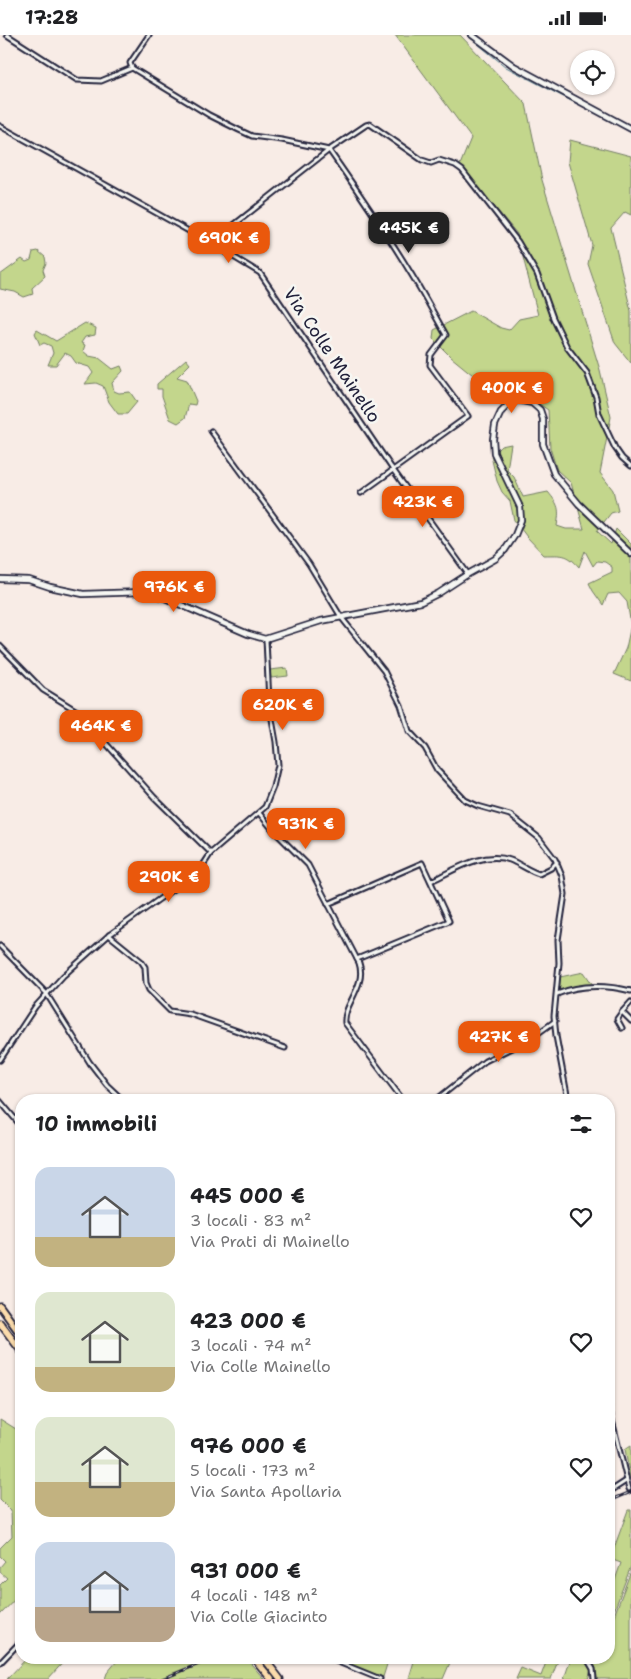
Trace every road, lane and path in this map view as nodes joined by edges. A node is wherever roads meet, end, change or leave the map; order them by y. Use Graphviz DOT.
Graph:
graph roads {
  1 [pos="7,35"];
  2 [pos="149,35"];
  3 [pos="472,35"];
  4 [pos="132,68"];
  5 [pos="0,126"];
  6 [pos="631,129"];
  7 [pos="329,150"];
  8 [pos="211,243"];
  9 [pos="211,431"];
  10 [pos="631,466"];
  11 [pos="393,471"];
  12 [pos="362,493"];
  13 [pos="631,554"];
  14 [pos="468,574"];
  15 [pos="0,579"];
  16 [pos="341,617"];
  17 [pos="266,639"];
  18 [pos="0,646"];
  19 [pos="259,813"];
  20 [pos="211,853"];
  21 [pos="557,862"];
  22 [pos="431,881"];
  23 [pos="328,904"];
  24 [pos="109,935"];
  25 [pos="0,946"];
  26 [pos="356,959"];
  27 [pos="631,991"];
  28 [pos="46,993"];
  29 [pos="557,994"];
  30 [pos="631,1002"];
  31 [pos="622,1012"];
  32 [pos="555,1021"];
  33 [pos="631,1021"];
  34 [pos="622,1028"];
  35 [pos="285,1048"];
  36 [pos="0,1060"];
  37 [pos="117,1094"];
  38 [pos="398,1094"];
  39 [pos="443,1094"];
  40 [pos="567,1094"];
  41 [pos="0,1101"];
  42 [pos="15,1119"];
  43 [pos="0,1307"];
  44 [pos="0,1323"];
  45 [pos="15,1327"];
  46 [pos="15,1343"];
  47 [pos="615,1432"];
  48 [pos="626,1481"];
  49 [pos="615,1488"];
  50 [pos="629,1489"];
  51 [pos="15,1647"];
  52 [pos="0,1663"];
  53 [pos="259,1664"];
  54 [pos="268,1664"];
  55 [pos="343,1664"];
  56 [pos="590,1664"];
  57 [pos="271,1679"];
  58 [pos="280,1679"];
  59 [pos="380,1679"];
  60 [pos="594,1679"];
  1 -- 4 [label="street"];
  2 -- 4 [label="street"];
  3 -- 6 [label="street"];
  4 -- 7 [label="street"];
  5 -- 8 [label="street, Via Colle Mainello"];
  7 -- 8 [label="street"];
  7 -- 10 [label="street"];
  7 -- 11 [label="street"];
  8 -- 11 [label="street, Via Colle Mainello"];
  9 -- 16 [label="street"];
  11 -- 12 [label="street"];
  11 -- 14 [label="street, Via Colle Mainello"];
  13 -- 14 [label="street"];
  14 -- 16 [label="street"];
  15 -- 17 [label="street"];
  16 -- 17 [label="street"];
  16 -- 21 [label="street"];
  17 -- 19 [label="street"];
  18 -- 20 [label="street"];
  19 -- 20 [label="street"];
  19 -- 23 [label="street"];
  20 -- 24 [label="street"];
  21 -- 22 [label="street"];
  21 -- 29 [label="street"];
  22 -- 23 [label="street"];
  22 -- 26 [label="street"];
  23 -- 26 [label="street"];
  24 -- 28 [label="street"];
  24 -- 35 [label="street"];
  25 -- 28 [label="street"];
  26 -- 38 [label="street"];
  27 -- 29 [label="street"];
  28 -- 36 [label="street"];
  28 -- 37 [label="street"];
  29 -- 32 [label="street"];
  30 -- 31 [label="street"];
  31 -- 33 [label="street"];
  31 -- 34 [label="street"];
  32 -- 39 [label="street"];
  32 -- 40 [label="street"];
  41 -- 42 [label="street"];
  43 -- 45 [label="highway"];
  44 -- 46 [label="highway"];
  47 -- 48 [label="street"];
  48 -- 49 [label="street"];
  48 -- 50 [label="street"];
  51 -- 52 [label="street"];
  53 -- 57 [label="highway"];
  54 -- 58 [label="highway"];
  55 -- 59 [label="street"];
  56 -- 60 [label="street"];
}
